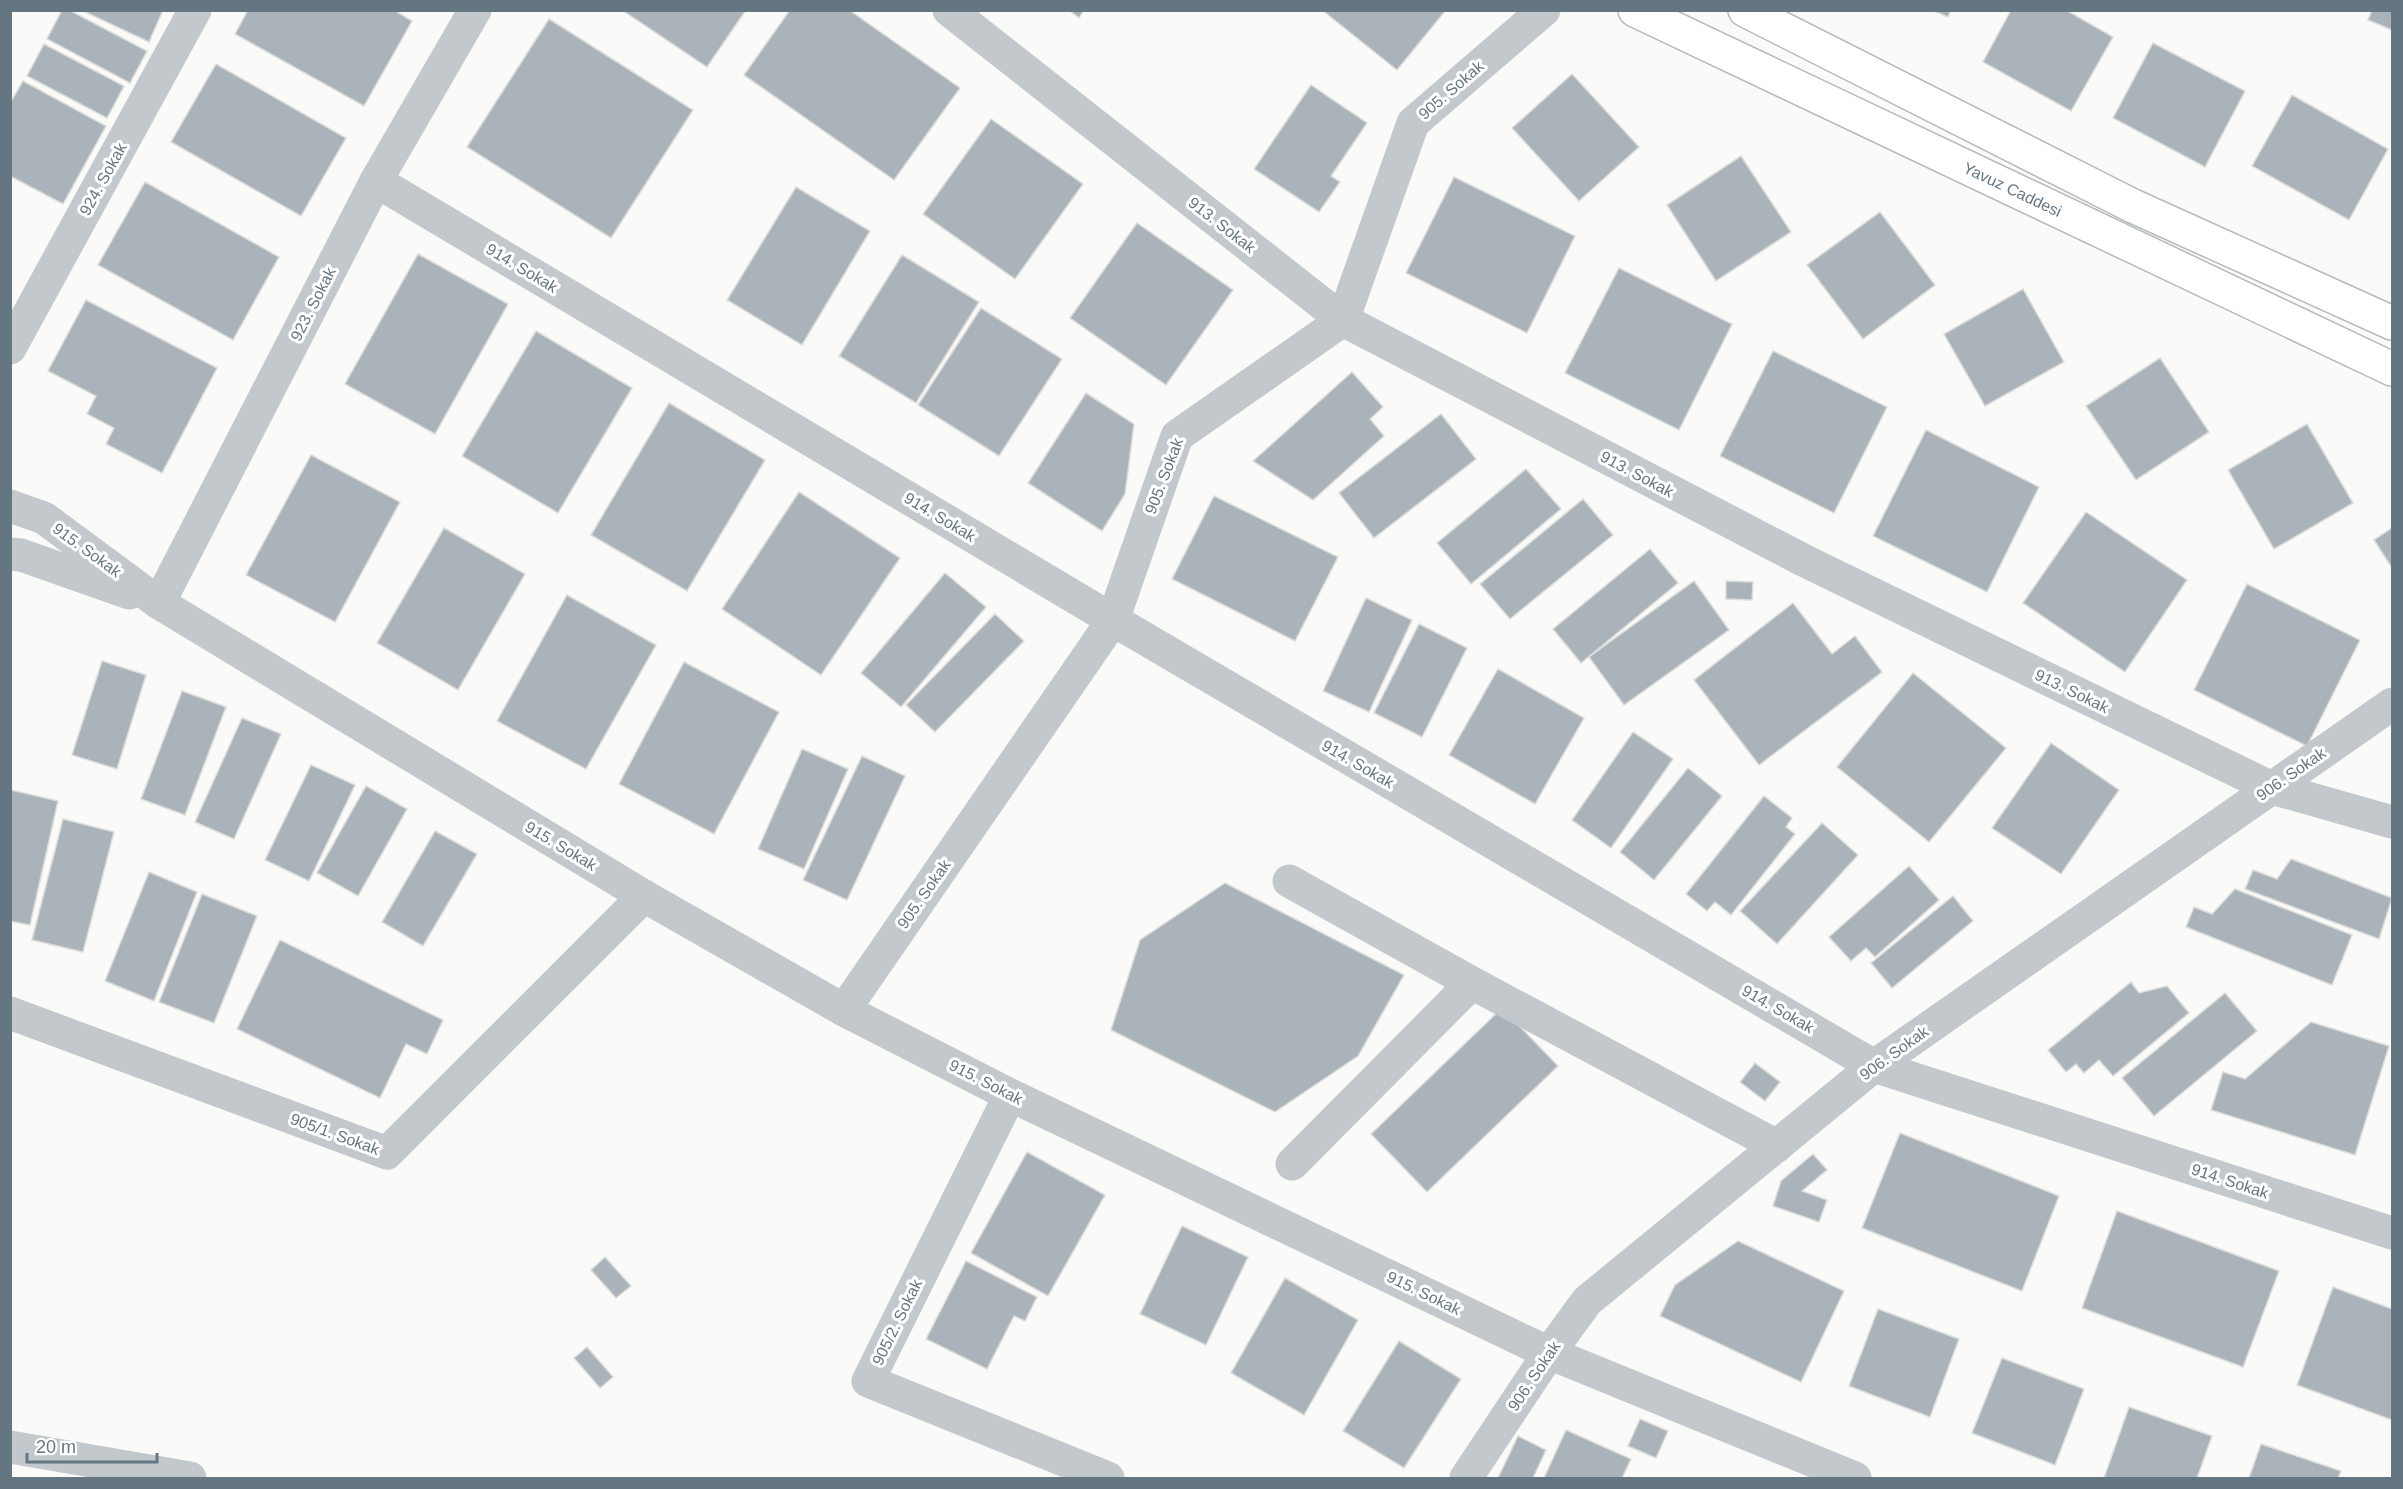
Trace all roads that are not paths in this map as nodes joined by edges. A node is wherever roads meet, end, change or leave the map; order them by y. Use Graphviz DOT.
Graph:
graph roads {
  1 [pos="195,10"];
  2 [pos="475,10"];
  3 [pos="949,10"];
  4 [pos="1544,10"];
  5 [pos="1635,10"];
  6 [pos="1745,10"];
  7 [pos="376,181"];
  8 [pos="1343,320"];
  9 [pos="2392,323"];
  10 [pos="10,348"];
  11 [pos="2392,369"];
  12 [pos="10,506"];
  13 [pos="10,554"];
  14 [pos="159,603"];
  15 [pos="1113,620"];
  16 [pos="2392,704"];
  17 [pos="2272,788"];
  18 [pos="2392,822"];
  19 [pos="1289,882"];
  20 [pos="644,896"];
  21 [pos="1472,983"];
  22 [pos="844,1010"];
  23 [pos="10,1012"];
  24 [pos="1874,1066"];
  25 [pos="1010,1095"];
  26 [pos="1777,1146"];
  27 [pos="1292,1164"];
  28 [pos="2392,1233"];
  29 [pos="1549,1353"];
  30 [pos="10,1446"];
  31 [pos="190,1479"];
  32 [pos="1108,1479"];
  33 [pos="1466,1479"];
  34 [pos="1855,1479"];
  1 -- 10 [label="street, 924. Sokak"];
  2 -- 7 [label="street, 923. Sokak"];
  3 -- 8 [label="street, 913. Sokak"];
  4 -- 8 [label="street, 905. Sokak"];
  5 -- 11 [label="main road, Yavuz Caddesi"];
  6 -- 9 [label="main road"];
  7 -- 14 [label="street, 923. Sokak"];
  7 -- 15 [label="street, 914. Sokak"];
  8 -- 15 [label="street, 905. Sokak"];
  8 -- 17 [label="street, 913. Sokak"];
  12 -- 14 [label="street, 915. Sokak"];
  13 -- 14 [label="street, 915. Sokak"];
  14 -- 20 [label="street, 915. Sokak"];
  15 -- 22 [label="street, 905. Sokak"];
  15 -- 24 [label="street, 914. Sokak"];
  16 -- 17 [label="street, 906. Sokak"];
  17 -- 18 [label="street, 913. Sokak"];
  17 -- 24 [label="street, 906. Sokak"];
  19 -- 21 [label="street"];
  20 -- 22 [label="street, 915. Sokak"];
  20 -- 23 [label="street, 905/1. Sokak"];
  21 -- 26 [label="street"];
  21 -- 27 [label="street"];
  22 -- 25 [label="street, 915. Sokak"];
  24 -- 26 [label="street, 906. Sokak"];
  24 -- 28 [label="street, 914. Sokak"];
  25 -- 29 [label="street, 915. Sokak"];
  25 -- 32 [label="street, 905/2. Sokak"];
  26 -- 29 [label="street, 906. Sokak"];
  29 -- 33 [label="street, 906. Sokak"];
  29 -- 34 [label="street, 915. Sokak"];
  30 -- 31 [label="street"];
}
